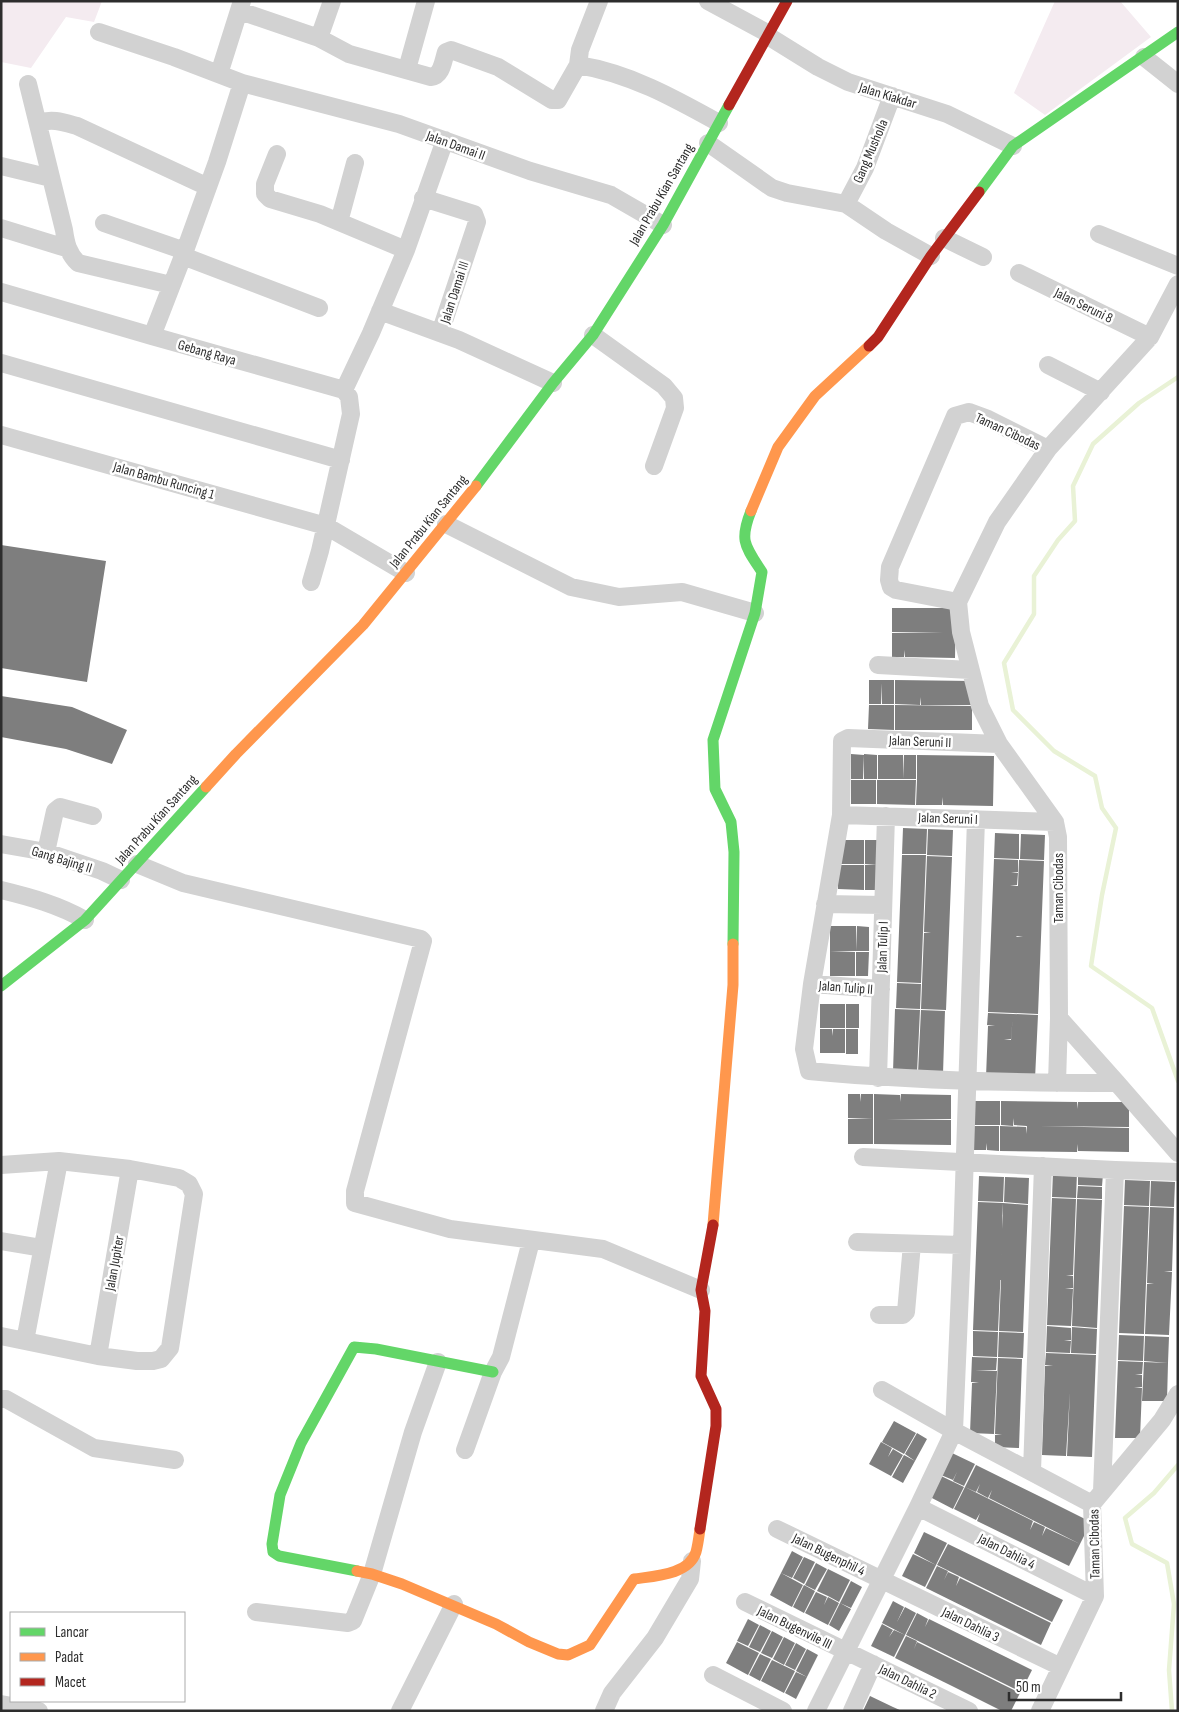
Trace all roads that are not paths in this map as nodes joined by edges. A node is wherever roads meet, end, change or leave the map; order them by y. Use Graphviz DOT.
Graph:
graph roads {
  1 [pos="332,1"];
  2 [pos="426,1"];
  3 [pos="599,1"];
  4 [pos="708,1"];
  5 [pos="787,1"];
  6 [pos="241,6"];
  7 [pos="99,32"];
  8 [pos="1178,32"];
  9 [pos="765,33"];
  10 [pos="319,38"];
  11 [pos="1144,57"];
  12 [pos="578,65"];
  13 [pos="407,70"];
  14 [pos="219,74"];
  15 [pos="242,83"];
  16 [pos="28,84"];
  17 [pos="1178,84"];
  18 [pos="892,96"];
  19 [pos="38,123"];
  20 [pos="719,123"];
  21 [pos="445,140"];
  22 [pos="708,142"];
  23 [pos="1013,146"];
  24 [pos="277,154"];
  25 [pos="355,163"];
  26 [pos="1,166"];
  27 [pos="51,178"];
  28 [pos="208,187"];
  29 [pos="423,198"];
  30 [pos="846,204"];
  31 [pos="339,222"];
  32 [pos="104,223"];
  33 [pos="663,225"];
  34 [pos="1,228"];
  35 [pos="1099,234"];
  36 [pos="944,238"];
  37 [pos="66,248"];
  38 [pos="406,250"];
  39 [pos="184,254"];
  40 [pos="931,256"];
  41 [pos="983,258"];
  42 [pos="1178,266"];
  43 [pos="1019,273"];
  44 [pos="1178,284"];
  45 [pos="171,285"];
  46 [pos="1,292"];
  47 [pos="320,308"];
  48 [pos="380,311"];
  49 [pos="440,333"];
  50 [pos="593,335"];
  51 [pos="152,336"];
  52 [pos="1150,337"];
  53 [pos="1,363"];
  54 [pos="1048,365"];
  55 [pos="553,383"];
  56 [pos="344,390"];
  57 [pos="1101,392"];
  58 [pos="1,435"];
  59 [pos="1048,449"];
  60 [pos="341,460"];
  61 [pos="654,466"];
  62 [pos="446,524"];
  63 [pos="326,526"];
  64 [pos="406,573"];
  65 [pos="311,582"];
  66 [pos="958,602"];
  67 [pos="755,613"];
  68 [pos="878,665"];
  69 [pos="970,670"];
  70 [pos="1000,744"];
  71 [pos="842,815"];
  72 [pos="93,816"];
  73 [pos="886,816"];
  74 [pos="976,819"];
  75 [pos="1055,822"];
  76 [pos="1,844"];
  77 [pos="46,852"];
  78 [pos="137,864"];
  79 [pos="121,880"];
  80 [pos="1,890"];
  81 [pos="825,904"];
  82 [pos="884,905"];
  83 [pos="85,920"];
  84 [pos="812,984"];
  85 [pos="1,986"];
  86 [pos="881,989"];
  87 [pos="1058,1018"];
  88 [pos="878,1078"];
  89 [pos="968,1080"];
  90 [pos="1057,1083"];
  91 [pos="1117,1083"];
  92 [pos="1178,1154"];
  93 [pos="862,1156"];
  94 [pos="59,1161"];
  95 [pos="965,1162"];
  96 [pos="1,1165"];
  97 [pos="1043,1166"];
  98 [pos="130,1169"];
  99 [pos="1115,1170"];
  100 [pos="1178,1172"];
  101 [pos="1,1241"];
  102 [pos="531,1241"];
  103 [pos="857,1242"];
  104 [pos="912,1244"];
  105 [pos="962,1246"];
  106 [pos="42,1248"];
  107 [pos="701,1290"];
  108 [pos="879,1315"];
  109 [pos="1,1336"];
  110 [pos="26,1341"];
  111 [pos="98,1356"];
  112 [pos="438,1362"];
  113 [pos="493,1372"];
  114 [pos="882,1390"];
  115 [pos="1178,1394"];
  116 [pos="1,1399"];
  117 [pos="954,1431"];
  118 [pos="465,1450"];
  119 [pos="175,1460"];
  120 [pos="1032,1471"];
  121 [pos="1097,1498"];
  122 [pos="918,1507"];
  123 [pos="777,1529"];
  124 [pos="692,1561"];
  125 [pos="372,1574"];
  126 [pos="882,1580"];
  127 [pos="1095,1596"];
  128 [pos="745,1602"];
  129 [pos="454,1604"];
  130 [pos="256,1612"];
  131 [pos="846,1651"];
  132 [pos="873,1664"];
  133 [pos="1061,1667"];
  134 [pos="713,1675"];
  135 [pos="1,1704"];
  136 [pos="946,1706"];
  137 [pos="39,1711"];
  138 [pos="400,1711"];
  139 [pos="604,1711"];
  140 [pos="783,1711"];
  141 [pos="816,1711"];
  142 [pos="852,1711"];
  143 [pos="969,1711"];
  144 [pos="1040,1711"];
  1 -- 10 [label="street"];
  2 -- 13 [label="street"];
  3 -- 12 [label="street"];
  4 -- 9 [label="street, Jalan Kiakdar"];
  5 -- 9 [label="street, Jalan Prabu Kian Santang"];
  6 -- 10 [label="street"];
  6 -- 14 [label="street"];
  7 -- 14 [label="street, Jalan Damai II"];
  8 -- 11 [label="street"];
  9 -- 18 [label="street, Jalan Kiakdar"];
  9 -- 20 [label="street, Jalan Prabu Kian Santang"];
  10 -- 13 [label="street"];
  11 -- 17 [label="street"];
  11 -- 23 [label="street"];
  12 -- 13 [label="street"];
  12 -- 20 [label="street"];
  14 -- 15 [label="street, Jalan Damai II"];
  15 -- 21 [label="street, Jalan Damai II"];
  15 -- 28 [label="street"];
  16 -- 19 [label="street"];
  18 -- 23 [label="street, Jalan Kiakdar"];
  18 -- 30 [label="street, Gang Musholla"];
  19 -- 27 [label="street"];
  19 -- 28 [label="street"];
  20 -- 22 [label="street, Jalan Prabu Kian Santang"];
  21 -- 29 [label="street"];
  21 -- 33 [label="street, Jalan Damai II"];
  22 -- 30 [label="street"];
  22 -- 33 [label="street, Jalan Prabu Kian Santang"];
  23 -- 36 [label="street"];
  24 -- 31 [label="street"];
  25 -- 31 [label="street"];
  26 -- 27 [label="street"];
  27 -- 37 [label="street"];
  28 -- 39 [label="street"];
  29 -- 38 [label="street"];
  29 -- 49 [label="street, Jalan Damai III"];
  30 -- 40 [label="street"];
  31 -- 38 [label="street"];
  32 -- 39 [label="street"];
  33 -- 50 [label="street, Jalan Prabu Kian Santang"];
  34 -- 37 [label="street"];
  35 -- 42 [label="street"];
  36 -- 40 [label="street"];
  36 -- 41 [label="street"];
  37 -- 45 [label="street"];
  38 -- 48 [label="street"];
  39 -- 45 [label="street"];
  39 -- 47 [label="street"];
  40 -- 67 [label="street"];
  43 -- 52 [label="street, Jalan Seruni 8"];
  44 -- 52 [label="street"];
  45 -- 51 [label="street"];
  46 -- 51 [label="street, Gebang Raya"];
  48 -- 49 [label="street"];
  48 -- 56 [label="street"];
  49 -- 55 [label="street, Jalan Damai III"];
  50 -- 55 [label="street, Jalan Prabu Kian Santang"];
  50 -- 61 [label="street"];
  51 -- 56 [label="street, Gebang Raya"];
  52 -- 57 [label="street"];
  53 -- 60 [label="street"];
  54 -- 57 [label="street"];
  55 -- 62 [label="street, Jalan Prabu Kian Santang"];
  56 -- 60 [label="street"];
  57 -- 59 [label="street"];
  58 -- 63 [label="street, Jalan Bambu Runcing 1"];
  59 -- 66 [label="street, Taman Cibodas"];
  59 -- 66 [label="street, Taman Cibodas"];
  60 -- 63 [label="street"];
  62 -- 64 [label="street, Jalan Prabu Kian Santang"];
  62 -- 67 [label="street"];
  63 -- 64 [label="street"];
  63 -- 65 [label="street"];
  64 -- 78 [label="street, Jalan Prabu Kian Santang"];
  66 -- 69 [label="street, Taman Cibodas"];
  67 -- 107 [label="street"];
  68 -- 69 [label="street"];
  69 -- 70 [label="street, Taman Cibodas"];
  70 -- 71 [label="street, Jalan Seruni II"];
  70 -- 75 [label="street, Taman Cibodas"];
  71 -- 73 [label="street, Jalan Seruni I"];
  71 -- 81 [label="street"];
  72 -- 77 [label="street"];
  73 -- 74 [label="street, Jalan Seruni I"];
  73 -- 82 [label="street, Jalan Tulip I"];
  74 -- 75 [label="street, Jalan Seruni I"];
  74 -- 89 [label="street"];
  75 -- 87 [label="street, Taman Cibodas"];
  76 -- 77 [label="street, Gang Bajing II"];
  77 -- 79 [label="street, Gang Bajing II"];
  78 -- 79 [label="street, Jalan Prabu Kian Santang"];
  78 -- 102 [label="street"];
  79 -- 83 [label="street, Jalan Prabu Kian Santang"];
  80 -- 83 [label="street"];
  81 -- 82 [label="street"];
  81 -- 84 [label="street"];
  82 -- 86 [label="street, Jalan Tulip I"];
  83 -- 85 [label="street, Jalan Prabu Kian Santang"];
  84 -- 86 [label="street, Jalan Tulip II"];
  84 -- 88 [label="street"];
  86 -- 88 [label="street, Jalan Tulip I"];
  87 -- 90 [label="street, Taman Cibodas"];
  87 -- 91 [label="street"];
  88 -- 89 [label="street"];
  89 -- 90 [label="street"];
  89 -- 95 [label="street"];
  90 -- 91 [label="street"];
  91 -- 92 [label="street"];
  93 -- 95 [label="street"];
  94 -- 96 [label="street"];
  94 -- 98 [label="street"];
  94 -- 106 [label="street"];
  95 -- 97 [label="street"];
  95 -- 105 [label="street"];
  97 -- 99 [label="street"];
  97 -- 120 [label="street"];
  98 -- 111 [label="street, Jalan Jupiter"];
  98 -- 111 [label="street"];
  99 -- 100 [label="street"];
  99 -- 121 [label="street"];
  101 -- 106 [label="street"];
  102 -- 107 [label="street"];
  102 -- 113 [label="street"];
  103 -- 104 [label="street"];
  104 -- 105 [label="street"];
  104 -- 108 [label="street"];
  105 -- 117 [label="street"];
  106 -- 110 [label="street"];
  107 -- 124 [label="street"];
  109 -- 110 [label="street"];
  110 -- 111 [label="street"];
  112 -- 113 [label="street"];
  112 -- 125 [label="street"];
  112 -- 125 [label="street"];
  113 -- 118 [label="street"];
  114 -- 117 [label="street"];
  115 -- 121 [label="street, Taman Cibodas"];
  116 -- 119 [label="street"];
  117 -- 120 [label="street"];
  117 -- 122 [label="street"];
  120 -- 121 [label="street"];
  121 -- 127 [label="street, Taman Cibodas"];
  122 -- 126 [label="street"];
  122 -- 127 [label="street, Jalan Dahlia 4"];
  123 -- 126 [label="street, Jalan Bugenphil 4"];
  124 -- 129 [label="street"];
  124 -- 139 [label="street"];
  125 -- 129 [label="street"];
  125 -- 130 [label="street"];
  126 -- 131 [label="street"];
  126 -- 133 [label="street, Jalan Dahlia 3"];
  127 -- 133 [label="street, Taman Cibodas"];
  128 -- 131 [label="street, Jalan Bugenvile III"];
  129 -- 138 [label="street"];
  131 -- 132 [label="street, Jalan Dahlia 2"];
  131 -- 141 [label="street"];
  132 -- 136 [label="street, Jalan Dahlia 2"];
  132 -- 142 [label="street"];
  133 -- 144 [label="street, Taman Cibodas"];
  134 -- 140 [label="street"];
  135 -- 137 [label="street"];
  136 -- 143 [label="street, Jalan Dahlia 2"];
}
